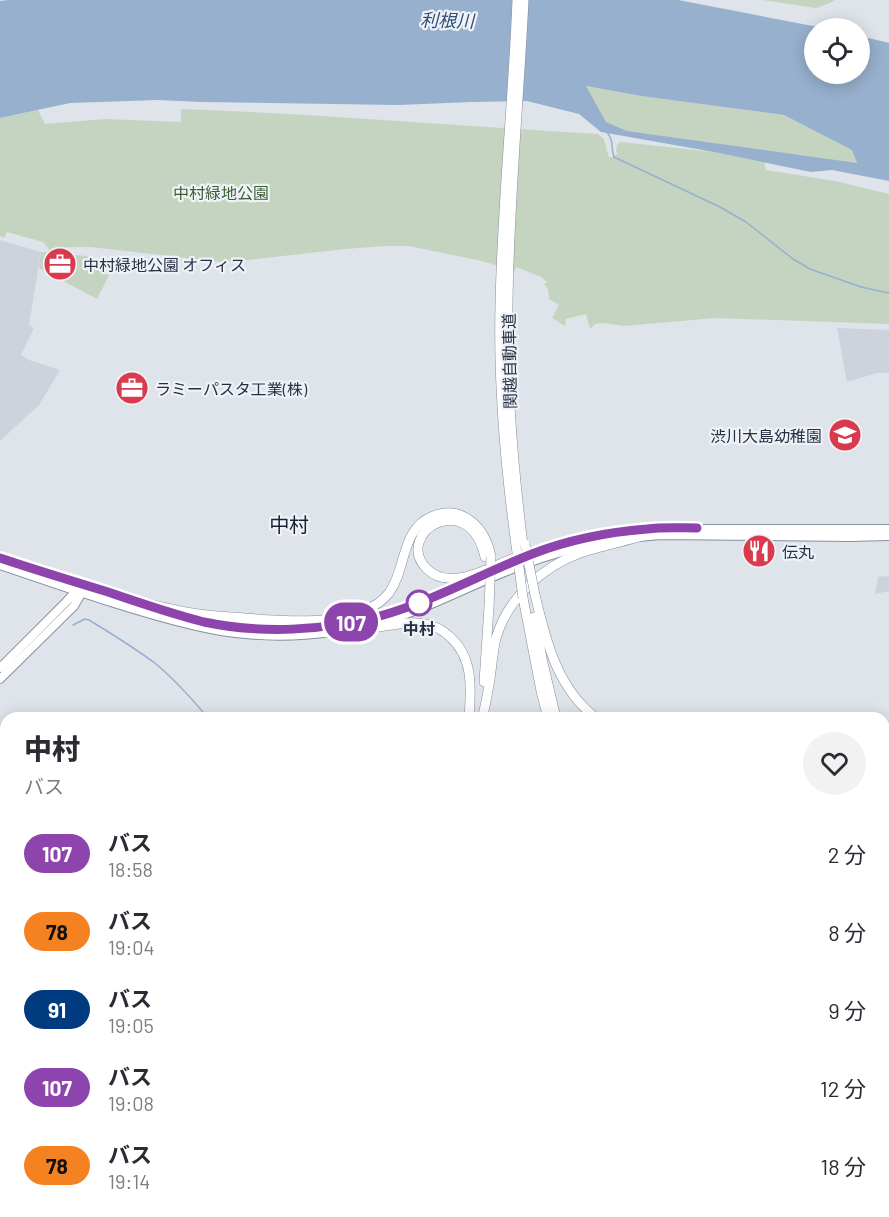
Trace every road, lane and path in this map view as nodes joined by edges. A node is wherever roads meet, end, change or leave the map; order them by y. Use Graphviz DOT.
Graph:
graph roads {
  1 [pos="517,0"];
  2 [pos="524,0"];
  3 [pos="504,280"];
  4 [pos="889,529"];
  5 [pos="697,532"];
  6 [pos="643,536"];
  7 [pos="889,536"];
  8 [pos="521,545"];
  9 [pos="554,546"];
  10 [pos="488,557"];
  11 [pos="0,558"];
  12 [pos="0,565"];
  13 [pos="81,589"];
  14 [pos="530,597"];
  15 [pos="132,600"];
  16 [pos="486,606"];
  17 [pos="327,633"];
  18 [pos="0,668"];
  19 [pos="0,679"];
  20 [pos="470,712"];
  21 [pos="471,712"];
  22 [pos="483,712"];
  23 [pos="484,712"];
  24 [pos="546,712"];
  25 [pos="555,712"];
  26 [pos="589,712"];
  1 -- 3 [label="highway, 関越自動車道"];
  2 -- 3 [label="highway, 関越自動車道"];
  3 -- 8 [label="highway, 関越自動車道"];
  3 -- 8 [label="highway, 関越自動車道"];
  4 -- 5 [label="highway"];
  5 -- 6 [label="highway"];
  5 -- 7 [label="highway"];
  5 -- 9 [label="highway"];
  6 -- 17 [label="highway"];
  6 -- 23 [label="highway"];
  8 -- 14 [label="highway, 関越自動車道, bridge"];
  9 -- 10 [label="highway"];
  9 -- 15 [label="highway"];
  10 -- 15 [label="highway"];
  10 -- 16 [label="highway"];
  11 -- 13 [label="highway"];
  12 -- 13 [label="highway"];
  13 -- 15 [label="highway"];
  13 -- 17 [label="highway"];
  13 -- 18 [label="highway"];
  13 -- 19 [label="highway"];
  14 -- 24 [label="highway, 関越自動車道"];
  14 -- 25 [label="highway, 関越自動車道"];
  14 -- 26 [label="highway"];
  16 -- 21 [label="highway"];
  16 -- 22 [label="highway"];
  17 -- 20 [label="highway"];
}
